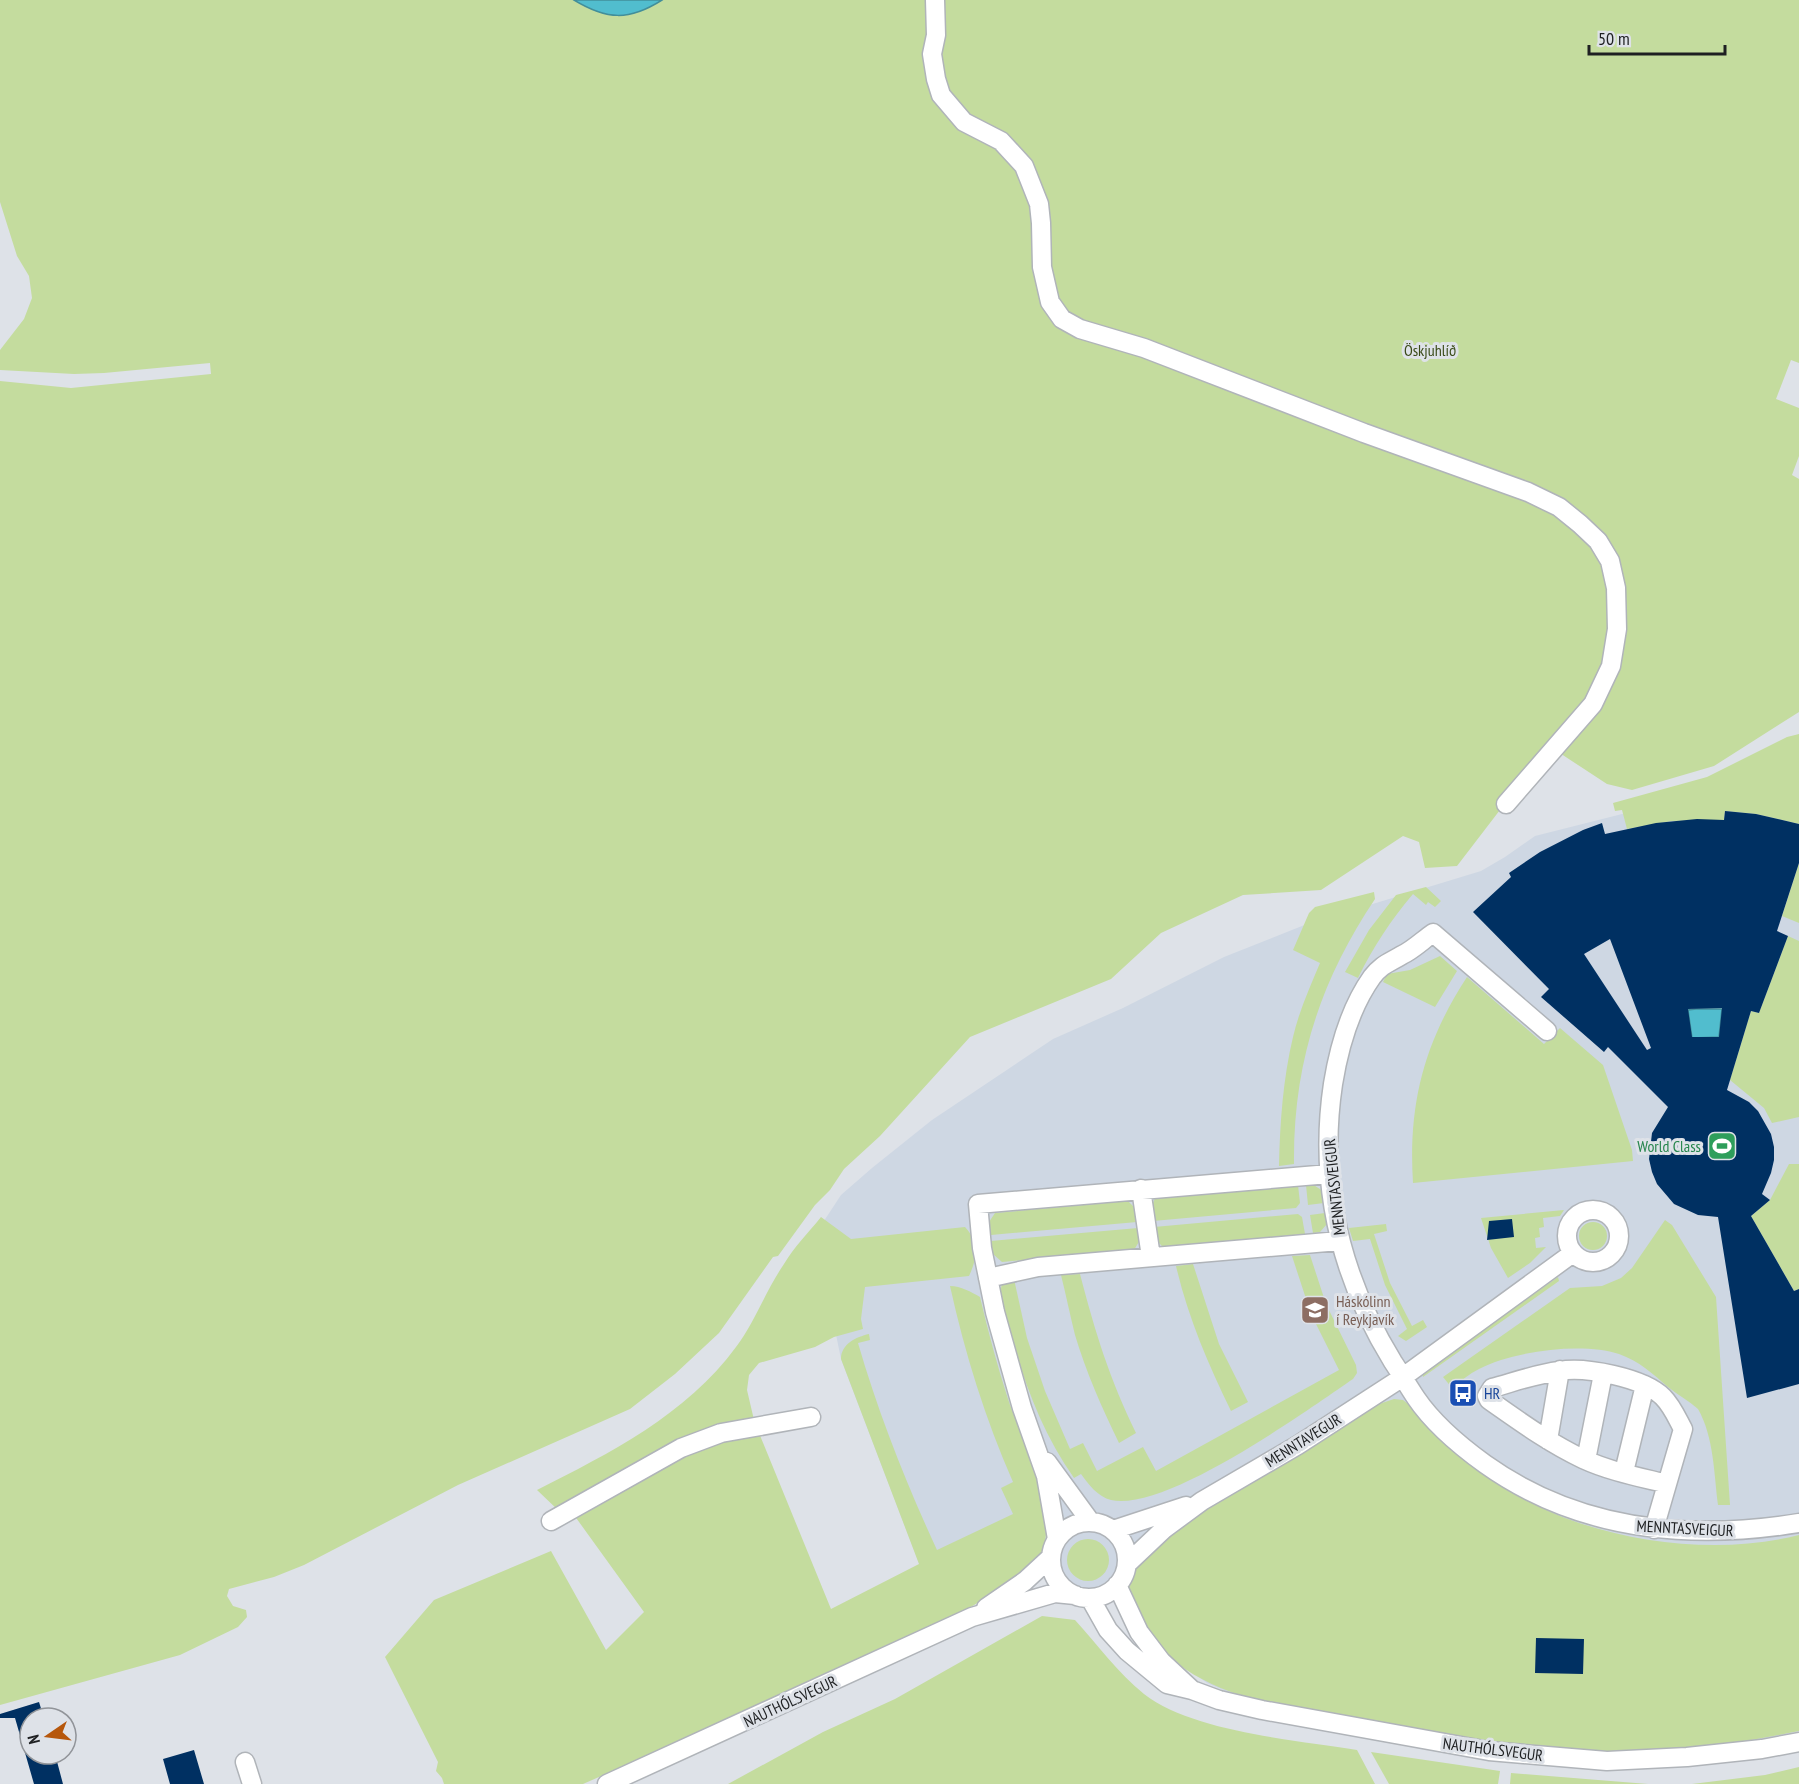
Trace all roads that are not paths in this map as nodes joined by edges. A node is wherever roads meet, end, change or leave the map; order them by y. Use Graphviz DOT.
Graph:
graph roads {
  1 [pos="935,0"];
  2 [pos="1506,804"];
  3 [pos="1547,1031"];
  4 [pos="1329,1174"];
  5 [pos="1141,1189"];
  6 [pos="1340,1240"];
  7 [pos="1573,1253"];
  8 [pos="1151,1257"];
  9 [pos="988,1278"];
  10 [pos="1560,1370"];
  11 [pos="1603,1374"];
  12 [pos="1403,1377"];
  13 [pos="1645,1384"];
  14 [pos="811,1417"];
  15 [pos="1548,1440"];
  16 [pos="1038,1450"];
  17 [pos="1586,1460"];
  18 [pos="1624,1472"];
  19 [pos="1667,1484"];
  20 [pos="1202,1501"];
  21 [pos="551,1521"];
  22 [pos="1090,1521"];
  23 [pos="1799,1523"];
  24 [pos="1654,1529"];
  25 [pos="1113,1530"];
  26 [pos="1057,1539"];
  27 [pos="1051,1557"];
  28 [pos="1127,1564"];
  29 [pos="1117,1585"];
  30 [pos="1083,1596"];
  31 [pos="972,1617"];
  32 [pos="1192,1690"];
  33 [pos="1799,1742"];
  34 [pos="245,1762"];
  35 [pos="252,1784"];
  36 [pos="607,1784"];
  1 -- 2 [label="street"];
  3 -- 4 [label="street, MENNTASVEIGUR"];
  4 -- 5 [label="street"];
  4 -- 6 [label="street, MENNTASVEIGUR"];
  5 -- 8 [label="street"];
  5 -- 9 [label="street"];
  6 -- 8 [label="street"];
  6 -- 12 [label="street, MENNTASVEIGUR"];
  7 -- 12 [label="street, MENNTAVEGUR"];
  8 -- 9 [label="street"];
  9 -- 16 [label="street"];
  10 -- 11 [label="street"];
  10 -- 15 [label="street"];
  10 -- 15 [label="street"];
  11 -- 13 [label="street"];
  11 -- 17 [label="street"];
  12 -- 20 [label="street, MENNTAVEGUR"];
  12 -- 24 [label="street, MENNTASVEIGUR"];
  13 -- 18 [label="street"];
  13 -- 19 [label="street"];
  14 -- 21 [label="street"];
  15 -- 17 [label="street"];
  16 -- 22 [label="street"];
  16 -- 26 [label="street"];
  17 -- 18 [label="street"];
  18 -- 19 [label="street"];
  19 -- 24 [label="street"];
  20 -- 25 [label="street, MENNTAVEGUR"];
  20 -- 28 [label="street, MENNTAVEGUR"];
  22 -- 25 [label="street"];
  22 -- 26 [label="street"];
  23 -- 24 [label="street, MENNTASVEIGUR"];
  25 -- 28 [label="street"];
  26 -- 27 [label="street"];
  27 -- 30 [label="street"];
  27 -- 31 [label="street, NAUTHÓLSVEGUR"];
  28 -- 29 [label="street"];
  29 -- 30 [label="street"];
  29 -- 32 [label="street, NAUTHÓLSVEGUR"];
  30 -- 31 [label="street, NAUTHÓLSVEGUR"];
  30 -- 32 [label="street, NAUTHÓLSVEGUR"];
  31 -- 36 [label="street, NAUTHÓLSVEGUR"];
  32 -- 33 [label="street, NAUTHÓLSVEGUR"];
  34 -- 35 [label="street"];
}
